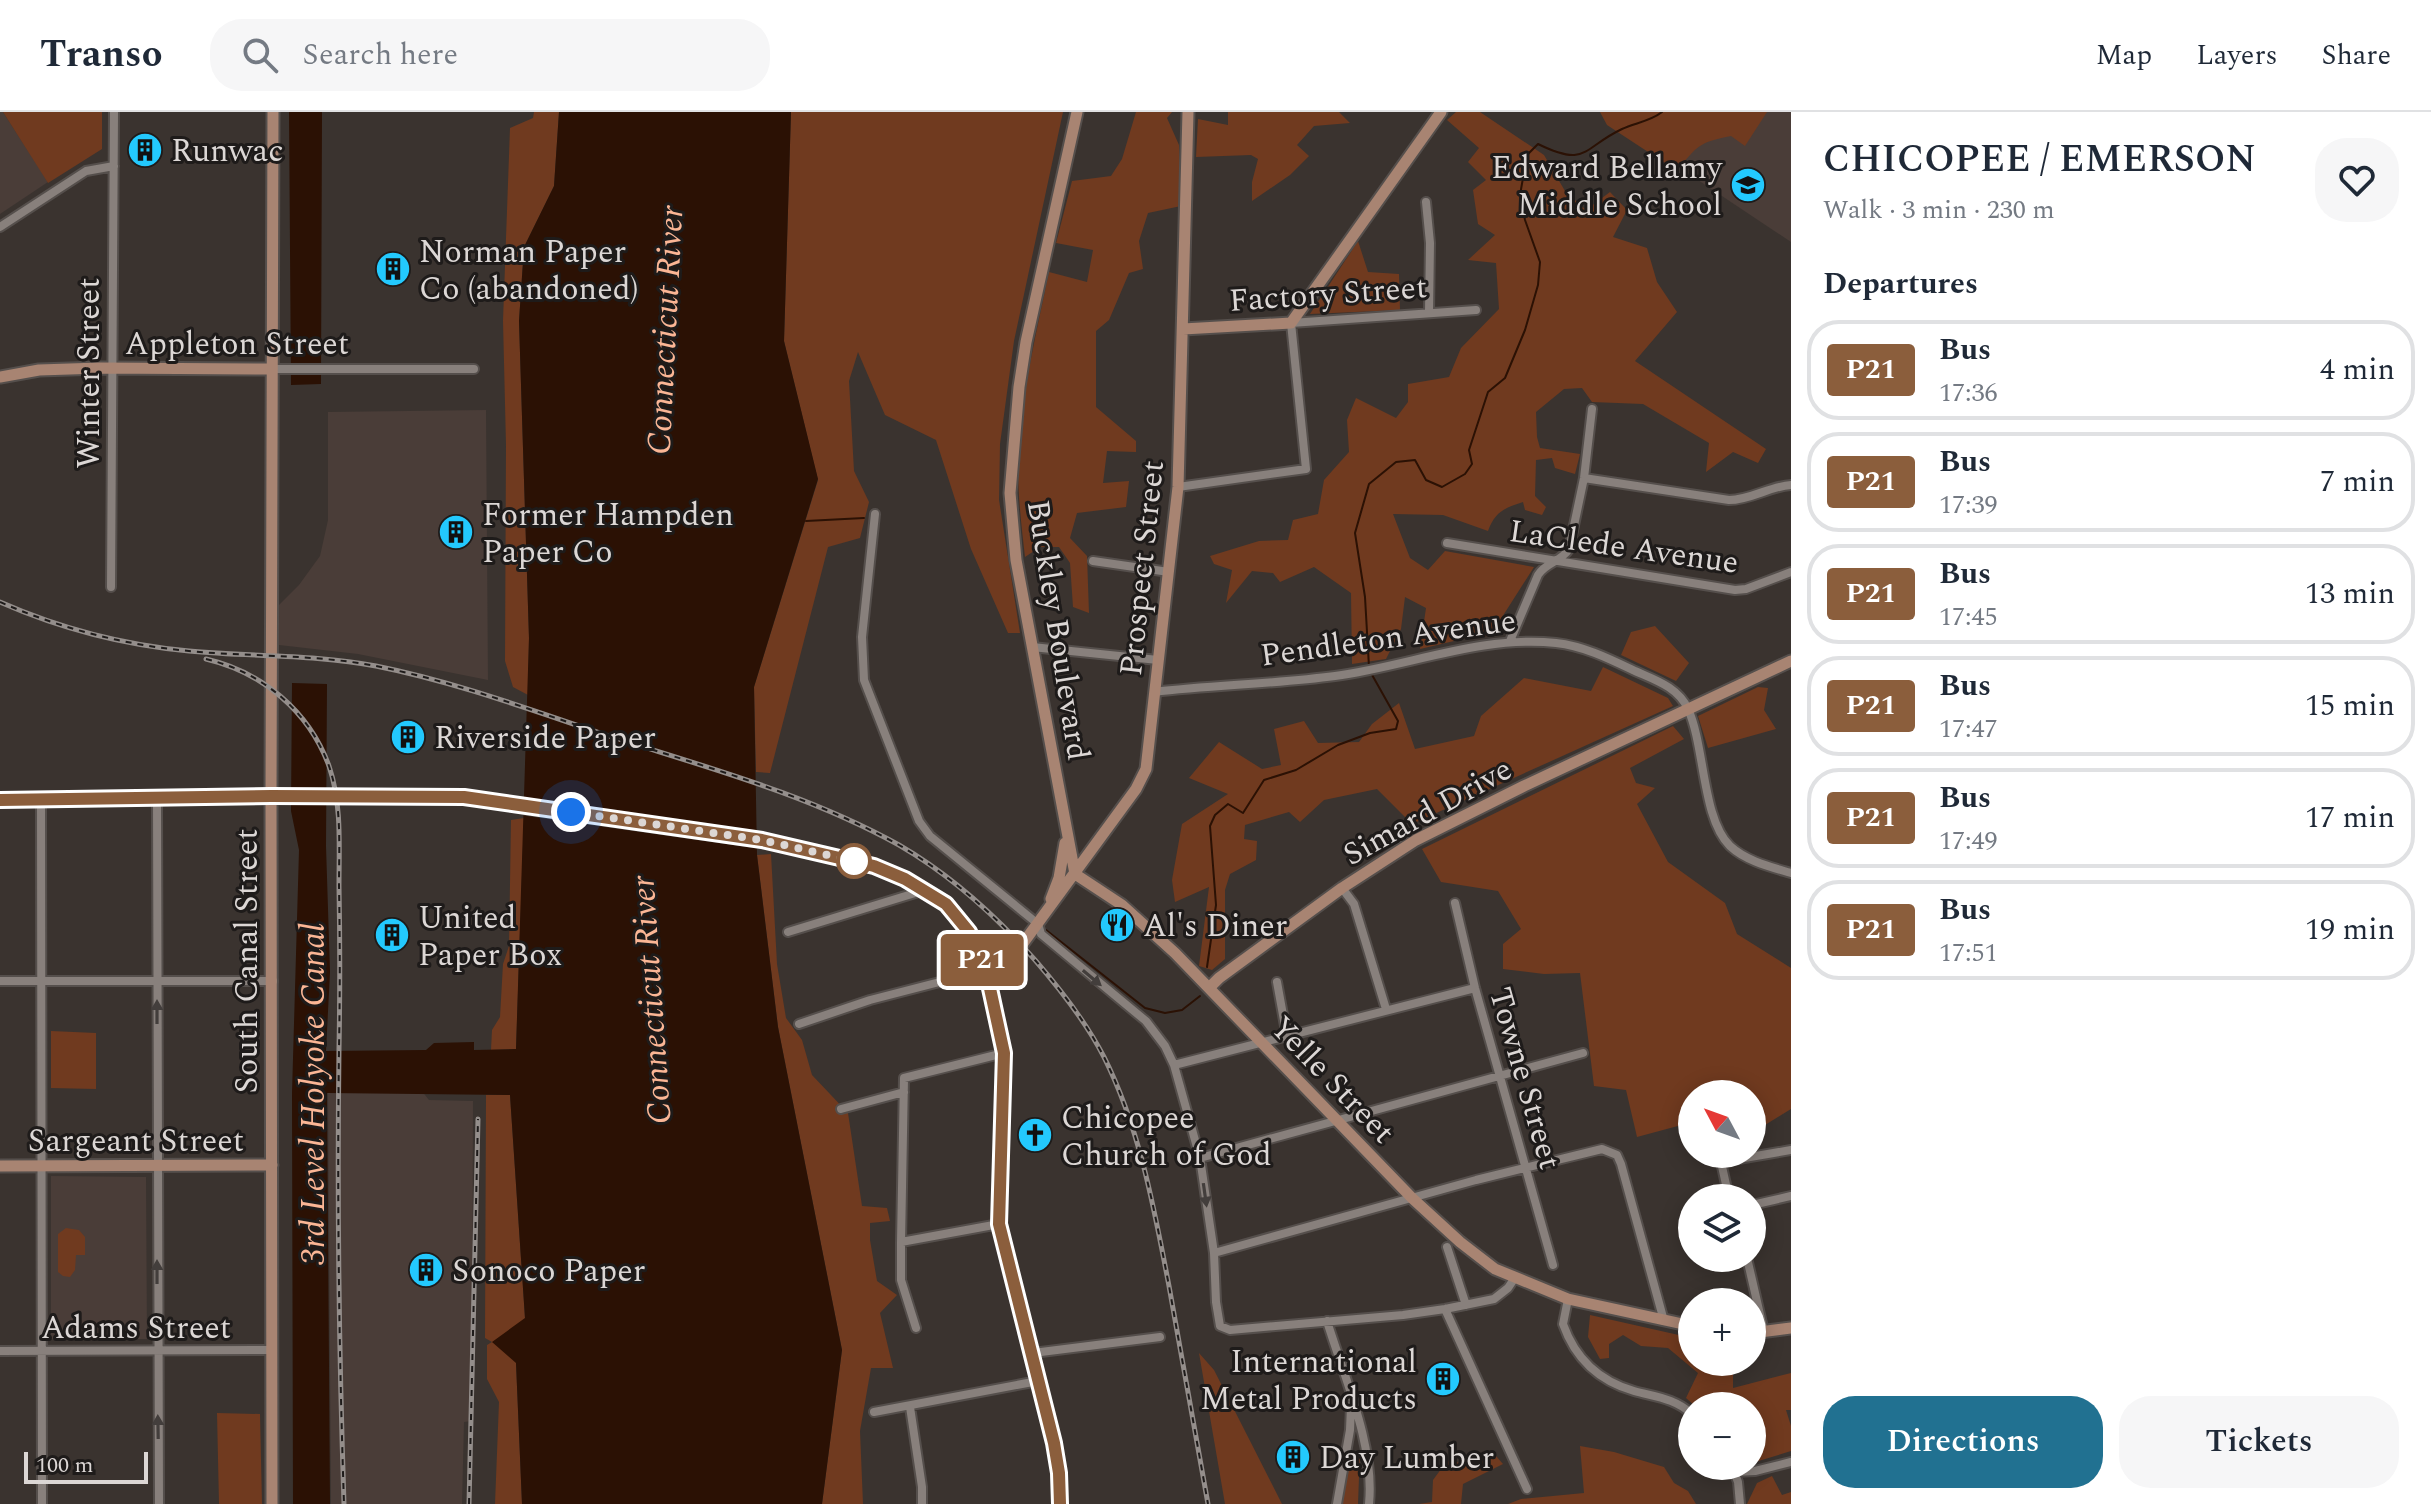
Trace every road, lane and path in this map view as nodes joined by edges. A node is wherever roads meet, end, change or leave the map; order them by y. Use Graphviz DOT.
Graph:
graph roads {
  1 [pos="114,112"];
  2 [pos="273,112"];
  3 [pos="1077,112"];
  4 [pos="1188,112"];
  5 [pos="1441,112"];
  6 [pos="114,166"];
  7 [pos="1426,202"];
  8 [pos="0,227"];
  9 [pos="1476,310"];
  10 [pos="1429,312"];
  11 [pos="1291,323"];
  12 [pos="1183,329"];
  13 [pos="112,369"];
  14 [pos="276,369"];
  15 [pos="474,369"];
  16 [pos="0,377"];
  17 [pos="1592,409"];
  18 [pos="1584,478"];
  19 [pos="1790,485"];
  20 [pos="1178,487"];
  21 [pos="875,514"];
  22 [pos="1447,543"];
  23 [pos="1093,561"];
  24 [pos="1556,562"];
  25 [pos="1169,572"];
  26 [pos="1791,572"];
  27 [pos="111,587"];
  28 [pos="1510,641"];
  29 [pos="1032,647"];
  30 [pos="1158,660"];
  31 [pos="1791,661"];
  32 [pos="1154,692"];
  33 [pos="1688,709"];
  34 [pos="276,796"];
  35 [pos="157,799"];
  36 [pos="0,800"];
  37 [pos="41,800"];
  38 [pos="1066,826"];
  39 [pos="1791,873"];
  40 [pos="1075,874"];
  41 [pos="1342,888"];
  42 [pos="925,890"];
  43 [pos="1455,903"];
  44 [pos="1041,919"];
  45 [pos="788,932"];
  46 [pos="986,970"];
  47 [pos="0,981"];
  48 [pos="40,981"];
  49 [pos="156,981"];
  50 [pos="273,981"];
  51 [pos="1277,982"];
  52 [pos="1209,988"];
  53 [pos="1475,988"];
  54 [pos="1386,1009"];
  55 [pos="799,1024"];
  56 [pos="1287,1037"];
  57 [pos="1261,1043"];
  58 [pos="1004,1053"];
  59 [pos="1583,1053"];
  60 [pos="1174,1065"];
  61 [pos="1500,1077"];
  62 [pos="904,1092"];
  63 [pos="841,1109"];
  64 [pos="1337,1121"];
  65 [pos="1791,1150"];
  66 [pos="1200,1158"];
  67 [pos="272,1165"];
  68 [pos="0,1166"];
  69 [pos="41,1166"];
  70 [pos="157,1166"];
  71 [pos="1526,1167"];
  72 [pos="1726,1184"];
  73 [pos="1791,1196"];
  74 [pos="1412,1198"];
  75 [pos="1766,1202"];
  76 [pos="999,1224"];
  77 [pos="901,1242"];
  78 [pos="1447,1247"];
  79 [pos="1214,1253"];
  80 [pos="1553,1265"];
  81 [pos="1514,1279"];
  82 [pos="1568,1299"];
  83 [pos="1466,1305"];
  84 [pos="1445,1309"];
  85 [pos="1327,1321"];
  86 [pos="1664,1321"];
  87 [pos="1678,1324"];
  88 [pos="916,1328"];
  89 [pos="1791,1328"];
  90 [pos="1766,1331"];
  91 [pos="1160,1337"];
  92 [pos="157,1350"];
  93 [pos="273,1350"];
  94 [pos="0,1351"];
  95 [pos="41,1351"];
  96 [pos="1033,1353"];
  97 [pos="1038,1381"];
  98 [pos="1351,1399"];
  99 [pos="1678,1406"];
  100 [pos="910,1407"];
  101 [pos="874,1412"];
  102 [pos="1791,1462"];
  103 [pos="1766,1469"];
  104 [pos="1735,1480"];
  105 [pos="1527,1489"];
  106 [pos="42,1504"];
  107 [pos="159,1504"];
  108 [pos="272,1504"];
  109 [pos="922,1504"];
  110 [pos="1060,1504"];
  111 [pos="1337,1504"];
  112 [pos="1369,1504"];
  113 [pos="1740,1504"];
  1 -- 6 [label="street, Winter Street"];
  2 -- 14 [label="street, South Canal Street"];
  3 -- 29 [label="street, Buckley Boulevard"];
  4 -- 12 [label="street, Prospect Street"];
  5 -- 11 [label="street"];
  6 -- 8 [label="street"];
  6 -- 13 [label="street, Winter Street"];
  7 -- 10 [label="street"];
  9 -- 10 [label="street, Factory Street"];
  10 -- 11 [label="street, Factory Street"];
  11 -- 12 [label="street, Factory Street"];
  11 -- 20 [label="street"];
  12 -- 20 [label="street, Prospect Street"];
  13 -- 14 [label="street, Appleton Street"];
  13 -- 16 [label="street, Appleton Street"];
  13 -- 27 [label="street, Winter Street"];
  14 -- 15 [label="street, Appleton Street"];
  14 -- 34 [label="street, South Canal Street"];
  17 -- 18 [label="street"];
  18 -- 19 [label="street"];
  18 -- 24 [label="street"];
  20 -- 25 [label="street, Prospect Street"];
  21 -- 44 [label="street"];
  22 -- 24 [label="street, LaClede Avenue"];
  23 -- 25 [label="street"];
  24 -- 26 [label="street, LaClede Avenue"];
  24 -- 28 [label="street"];
  25 -- 30 [label="street, Prospect Street"];
  28 -- 32 [label="street, Pendleton Avenue"];
  28 -- 33 [label="street, Pendleton Avenue"];
  29 -- 30 [label="street"];
  29 -- 38 [label="street, Buckley Boulevard"];
  30 -- 32 [label="street, Prospect Street"];
  31 -- 33 [label="street"];
  32 -- 40 [label="street, Prospect Street"];
  33 -- 39 [label="street"];
  33 -- 41 [label="street, Simard Drive"];
  34 -- 35 [label="street"];
  34 -- 42 [label="street"];
  34 -- 50 [label="street, South Canal Street"];
  35 -- 37 [label="street"];
  35 -- 49 [label="street"];
  36 -- 37 [label="street"];
  37 -- 48 [label="street"];
  38 -- 40 [label="street, Buckley Boulevard"];
  38 -- 44 [label="street"];
  40 -- 44 [label="street, Prospect Street"];
  40 -- 52 [label="street, Yelle Street"];
  41 -- 52 [label="street, Simard Drive"];
  41 -- 54 [label="street"];
  42 -- 45 [label="street"];
  42 -- 46 [label="street"];
  43 -- 53 [label="street, Towne Street"];
  44 -- 46 [label="street, Prospect Street"];
  44 -- 60 [label="street, one-way"];
  46 -- 55 [label="street"];
  46 -- 58 [label="street"];
  47 -- 48 [label="street"];
  48 -- 49 [label="street"];
  48 -- 69 [label="street"];
  49 -- 50 [label="street"];
  70 -- 49 [label="street, one-way"];
  50 -- 67 [label="street, South Canal Street"];
  51 -- 56 [label="street"];
  52 -- 57 [label="street, Yelle Street"];
  53 -- 54 [label="street"];
  53 -- 61 [label="street, Towne Street"];
  54 -- 56 [label="street"];
  56 -- 57 [label="street"];
  57 -- 60 [label="street"];
  57 -- 64 [label="street, Yelle Street"];
  58 -- 62 [label="street"];
  58 -- 76 [label="street"];
  59 -- 61 [label="street"];
  60 -- 66 [label="street"];
  61 -- 64 [label="street"];
  61 -- 71 [label="street, Towne Street"];
  62 -- 63 [label="street"];
  62 -- 77 [label="street"];
  64 -- 66 [label="street"];
  64 -- 74 [label="street, Yelle Street"];
  65 -- 72 [label="street"];
  66 -- 79 [label="street, one-way"];
  67 -- 70 [label="street, Sargeant Street"];
  67 -- 93 [label="street, South Canal Street"];
  68 -- 69 [label="street, Sargeant Street"];
  69 -- 70 [label="street, Sargeant Street"];
  69 -- 95 [label="street"];
  92 -- 70 [label="street, one-way"];
  71 -- 74 [label="street"];
  71 -- 80 [label="street, Towne Street"];
  71 -- 86 [label="street"];
  73 -- 75 [label="street"];
  74 -- 79 [label="street"];
  74 -- 81 [label="street, Yelle Street"];
  76 -- 77 [label="street"];
  76 -- 96 [label="street"];
  77 -- 88 [label="street"];
  78 -- 83 [label="street"];
  79 -- 85 [label="street"];
  81 -- 82 [label="street, Yelle Street"];
  81 -- 83 [label="street"];
  82 -- 86 [label="street, Yelle Street"];
  82 -- 99 [label="street"];
  83 -- 84 [label="street"];
  84 -- 85 [label="street"];
  84 -- 105 [label="street"];
  85 -- 98 [label="street"];
  86 -- 87 [label="street, Yelle Street"];
  89 -- 90 [label="street"];
  91 -- 96 [label="street"];
  92 -- 93 [label="street, Adams Street"];
  92 -- 95 [label="street, Adams Street"];
  107 -- 92 [label="street, one-way"];
  93 -- 108 [label="street, South Canal Street"];
  94 -- 95 [label="street, Adams Street"];
  95 -- 106 [label="street"];
  96 -- 97 [label="street"];
  97 -- 100 [label="street"];
  97 -- 110 [label="street"];
  98 -- 111 [label="street"];
  98 -- 112 [label="street"];
  100 -- 101 [label="street"];
  100 -- 109 [label="street"];
  102 -- 103 [label="street"];
  104 -- 113 [label="street"];
}
